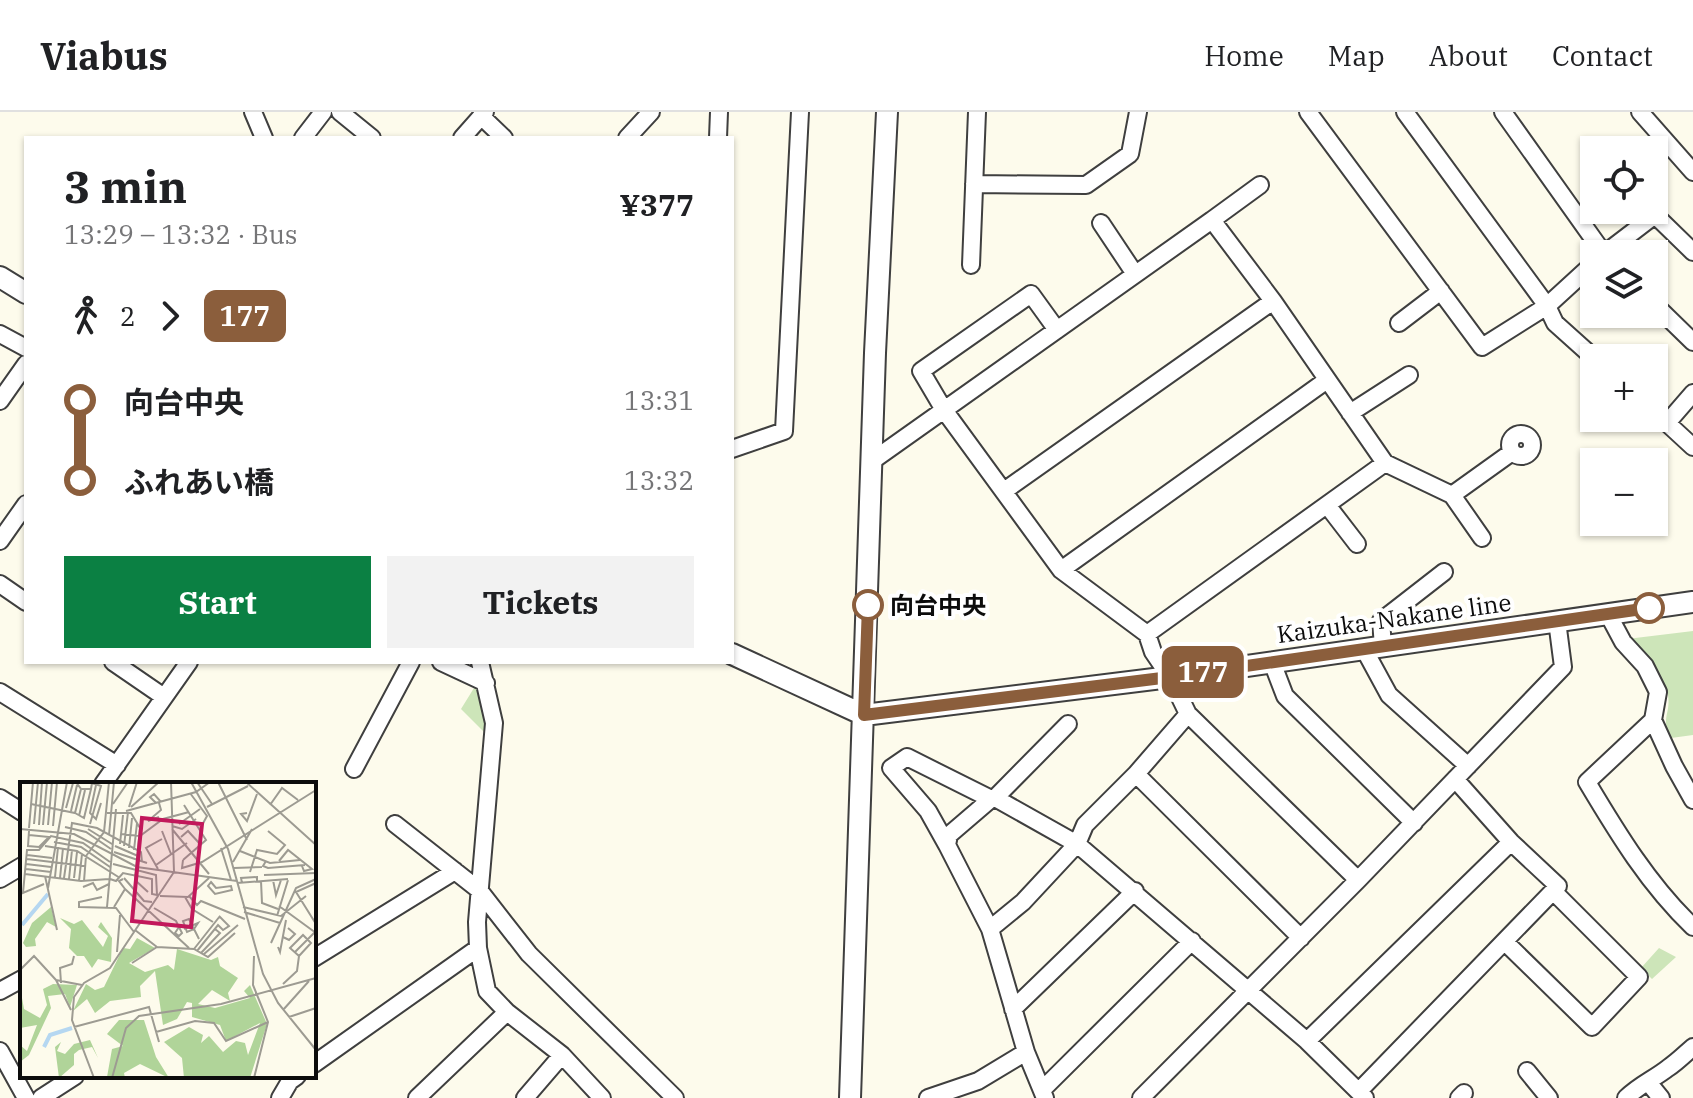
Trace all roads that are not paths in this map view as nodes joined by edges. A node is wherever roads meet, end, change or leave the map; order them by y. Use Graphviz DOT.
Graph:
graph roads {
  1 [pos="253,112"];
  2 [pos="323,112"];
  3 [pos="340,112"];
  4 [pos="651,112"];
  5 [pos="719,112"];
  6 [pos="800,112"];
  7 [pos="887,112"];
  8 [pos="977,112"];
  9 [pos="1138,112"];
  10 [pos="1308,112"];
  11 [pos="1405,112"];
  12 [pos="1503,112"];
  13 [pos="1644,113"];
  14 [pos="483,114"];
  15 [pos="263,136"];
  16 [pos="305,136"];
  17 [pos="370,136"];
  18 [pos="464,136"];
  19 [pos="502,136"];
  20 [pos="629,136"];
  21 [pos="718,136"];
  22 [pos="1693,172"];
  23 [pos="974,184"];
  24 [pos="1260,185"];
  25 [pos="1212,220"];
  26 [pos="1101,223"];
  27 [pos="1594,240"];
  28 [pos="1622,240"];
  29 [pos="1693,252"];
  30 [pos="971,265"];
  31 [pos="1135,274"];
  32 [pos="1580,276"];
  33 [pos="0,277"];
  34 [pos="1441,291"];
  35 [pos="24,292"];
  36 [pos="1273,301"];
  37 [pos="1547,306"];
  38 [pos="1668,318"];
  39 [pos="1399,323"];
  40 [pos="1057,330"];
  41 [pos="0,334"];
  42 [pos="1693,342"];
  43 [pos="1580,345"];
  44 [pos="24,347"];
  45 [pos="24,367"];
  46 [pos="1409,375"];
  47 [pos="1327,380"];
  48 [pos="1693,393"];
  49 [pos="0,401"];
  50 [pos="944,410"];
  51 [pos="1350,413"];
  52 [pos="1668,422"];
  53 [pos="1668,424"];
  54 [pos="1693,447"];
  55 [pos="734,448"];
  56 [pos="1512,452"];
  57 [pos="872,461"];
  58 [pos="1385,463"];
  59 [pos="1004,491"];
  60 [pos="1452,495"];
  61 [pos="1327,505"];
  62 [pos="24,507"];
  63 [pos="1482,538"];
  64 [pos="0,541"];
  65 [pos="1357,544"];
  66 [pos="1061,570"];
  67 [pos="1444,572"];
  68 [pos="0,584"];
  69 [pos="24,601"];
  70 [pos="1693,602"];
  71 [pos="1608,614"];
  72 [pos="1557,621"];
  73 [pos="1147,634"];
  74 [pos="1374,647"];
  75 [pos="734,655"];
  76 [pos="1272,662"];
  77 [pos="116,664"];
  78 [pos="188,664"];
  79 [pos="410,664"];
  80 [pos="445,664"];
  81 [pos="481,664"];
  82 [pos="1170,677"];
  83 [pos="486,683"];
  84 [pos="0,692"];
  85 [pos="164,697"];
  86 [pos="1188,714"];
  87 [pos="864,715"];
  88 [pos="1653,720"];
  89 [pos="1068,724"];
  90 [pos="117,765"];
  91 [pos="1468,766"];
  92 [pos="354,769"];
  93 [pos="1136,774"];
  94 [pos="1455,779"];
  95 [pos="104,782"];
  96 [pos="0,798"];
  97 [pos="993,799"];
  98 [pos="1693,800"];
  99 [pos="20,811"];
  100 [pos="1414,823"];
  101 [pos="395,824"];
  102 [pos="1511,842"];
  103 [pos="1077,844"];
  104 [pos="947,845"];
  105 [pos="20,867"];
  106 [pos="455,871"];
  107 [pos="0,879"];
  108 [pos="1358,880"];
  109 [pos="479,890"];
  110 [pos="1135,891"];
  111 [pos="1553,891"];
  112 [pos="1693,927"];
  113 [pos="990,929"];
  114 [pos="1301,938"];
  115 [pos="1192,941"];
  116 [pos="1505,942"];
  117 [pos="478,948"];
  118 [pos="316,957"];
  119 [pos="20,980"];
  120 [pos="0,991"];
  121 [pos="1249,991"];
  122 [pos="1013,1009"];
  123 [pos="507,1012"];
  124 [pos="1307,1041"];
  125 [pos="1693,1047"];
  126 [pos="0,1051"];
  127 [pos="1026,1052"];
  128 [pos="562,1055"];
  129 [pos="316,1063"];
  130 [pos="1527,1071"];
  131 [pos="72,1078"];
  132 [pos="294,1078"];
  133 [pos="1648,1082"];
  134 [pos="1043,1094"];
  135 [pos="1362,1094"];
  136 [pos="26,1098"];
  137 [pos="41,1098"];
  138 [pos="280,1098"];
  139 [pos="417,1098"];
  140 [pos="525,1098"];
  141 [pos="602,1098"];
  142 [pos="675,1098"];
  143 [pos="850,1098"];
  144 [pos="928,1098"];
  145 [pos="1141,1098"];
  146 [pos="1549,1098"];
  147 [pos="1626,1098"];
  148 [pos="1661,1098"];
  1 -- 15 [label="street"];
  2 -- 16 [label="street"];
  3 -- 17 [label="street"];
  4 -- 20 [label="street"];
  5 -- 21 [label="street"];
  6 -- 55 [label="street"];
  7 -- 57 [label="street"];
  8 -- 23 [label="street"];
  9 -- 23 [label="street"];
  10 -- 34 [label="street"];
  11 -- 37 [label="street"];
  12 -- 27 [label="street"];
  13 -- 22 [label="street"];
  14 -- 18 [label="street"];
  14 -- 19 [label="street"];
  23 -- 30 [label="street"];
  24 -- 25 [label="street"];
  25 -- 31 [label="street"];
  25 -- 36 [label="street"];
  26 -- 31 [label="street"];
  28 -- 29 [label="street"];
  31 -- 40 [label="street"];
  32 -- 37 [label="street"];
  33 -- 35 [label="street"];
  34 -- 37 [label="street"];
  34 -- 39 [label="street"];
  36 -- 47 [label="street"];
  36 -- 59 [label="street"];
  37 -- 43 [label="street"];
  38 -- 42 [label="street"];
  40 -- 50 [label="street"];
  40 -- 50 [label="street"];
  41 -- 44 [label="street"];
  45 -- 49 [label="street"];
  46 -- 51 [label="street"];
  47 -- 51 [label="street"];
  47 -- 66 [label="street"];
  48 -- 52 [label="street"];
  50 -- 57 [label="street"];
  50 -- 59 [label="street"];
  51 -- 58 [label="street"];
  53 -- 54 [label="street"];
  56 -- 60 [label="street"];
  57 -- 87 [label="street"];
  58 -- 60 [label="street"];
  58 -- 61 [label="street"];
  59 -- 66 [label="street"];
  60 -- 63 [label="street"];
  61 -- 65 [label="street"];
  61 -- 73 [label="street"];
  62 -- 64 [label="street"];
  66 -- 73 [label="street"];
  67 -- 74 [label="street"];
  68 -- 69 [label="street"];
  70 -- 71 [label="street, Kaizuka-Nakane line"];
  71 -- 72 [label="street, Kaizuka-Nakane line"];
  71 -- 88 [label="street"];
  72 -- 74 [label="street, Kaizuka-Nakane line"];
  72 -- 91 [label="street"];
  73 -- 82 [label="street"];
  74 -- 76 [label="street, Kaizuka-Nakane line"];
  74 -- 91 [label="street"];
  75 -- 87 [label="street"];
  76 -- 82 [label="street, Kaizuka-Nakane line"];
  76 -- 100 [label="street"];
  77 -- 85 [label="street"];
  78 -- 85 [label="street"];
  79 -- 92 [label="street"];
  80 -- 83 [label="street"];
  81 -- 83 [label="street"];
  82 -- 86 [label="street"];
  82 -- 87 [label="street, Kaizuka-Nakane line"];
  83 -- 109 [label="street"];
  84 -- 90 [label="street"];
  85 -- 90 [label="street"];
  86 -- 93 [label="street"];
  86 -- 108 [label="street"];
  87 -- 143 [label="street"];
  88 -- 98 [label="street"];
  88 -- 112 [label="street"];
  89 -- 97 [label="street"];
  90 -- 95 [label="street"];
  91 -- 94 [label="street"];
  93 -- 103 [label="street"];
  93 -- 114 [label="street"];
  94 -- 100 [label="street"];
  94 -- 102 [label="street"];
  96 -- 99 [label="street"];
  97 -- 103 [label="street"];
  97 -- 104 [label="street"];
  97 -- 104 [label="street"];
  100 -- 108 [label="street"];
  101 -- 106 [label="street"];
  102 -- 111 [label="street"];
  102 -- 124 [label="street"];
  103 -- 110 [label="street"];
  103 -- 113 [label="street"];
  104 -- 113 [label="street"];
  105 -- 107 [label="street"];
  106 -- 109 [label="street"];
  106 -- 118 [label="street"];
  108 -- 114 [label="street"];
  109 -- 117 [label="street"];
  109 -- 142 [label="street"];
  110 -- 115 [label="street"];
  110 -- 122 [label="street"];
  111 -- 116 [label="street"];
  111 -- 116 [label="street"];
  113 -- 122 [label="street"];
  114 -- 121 [label="street"];
  115 -- 121 [label="street"];
  115 -- 134 [label="street"];
  116 -- 135 [label="street"];
  117 -- 123 [label="street"];
  117 -- 129 [label="street"];
  119 -- 120 [label="street"];
  121 -- 124 [label="street"];
  121 -- 145 [label="street"];
  122 -- 127 [label="street"];
  123 -- 128 [label="street"];
  123 -- 139 [label="street"];
  124 -- 135 [label="street"];
  125 -- 133 [label="street"];
  126 -- 136 [label="street"];
  127 -- 134 [label="street"];
  127 -- 144 [label="street"];
  128 -- 140 [label="street"];
  128 -- 141 [label="street"];
  130 -- 146 [label="street"];
  131 -- 137 [label="street"];
  132 -- 138 [label="street"];
  133 -- 147 [label="street"];
  133 -- 148 [label="street"];
}
